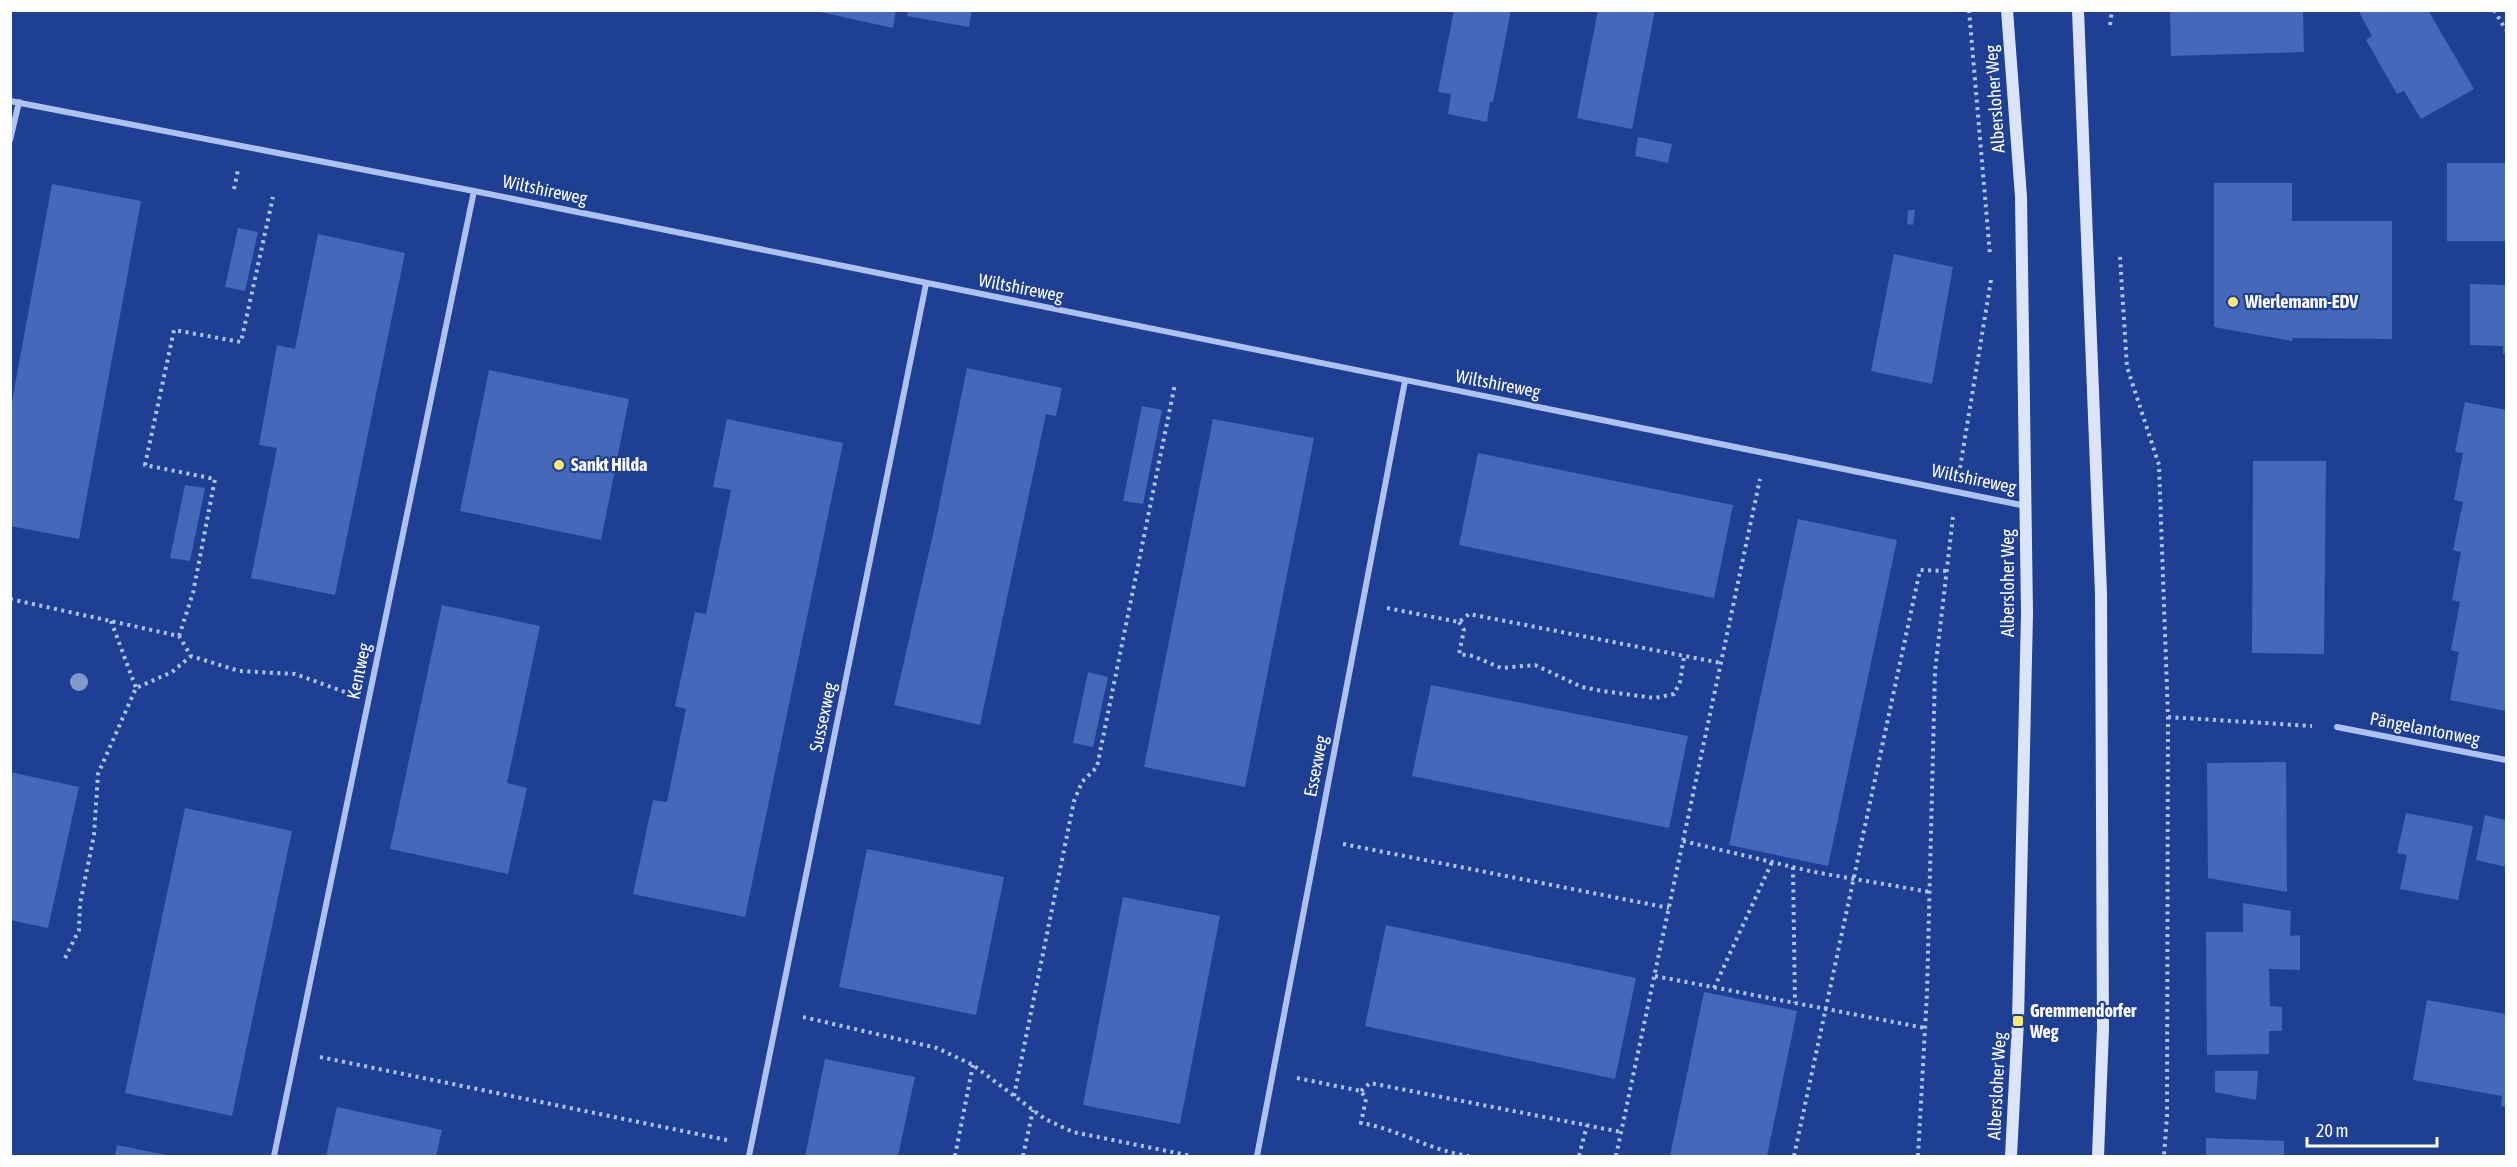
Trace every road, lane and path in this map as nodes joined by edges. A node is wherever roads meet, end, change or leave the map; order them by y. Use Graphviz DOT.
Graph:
graph roads {
  1 [pos="1969,10"];
  2 [pos="2007,10"];
  3 [pos="2078,10"];
  4 [pos="2112,10"];
  5 [pos="2494,10"];
  6 [pos="2506,30"];
  7 [pos="2111,32"];
  8 [pos="10,101"];
  9 [pos="18,102"];
  10 [pos="10,140"];
  11 [pos="474,191"];
  12 [pos="273,197"];
  13 [pos="2119,250"];
  14 [pos="1991,264"];
  15 [pos="1992,276"];
  16 [pos="926,284"];
  17 [pos="1405,381"];
  18 [pos="1175,384"];
  19 [pos="1765,453"];
  20 [pos="1956,490"];
  21 [pos="2026,506"];
  22 [pos="1947,571"];
  23 [pos="10,599"];
  24 [pos="1363,603"];
  25 [pos="111,621"];
  26 [pos="1459,622"];
  27 [pos="179,636"];
  28 [pos="191,656"];
  29 [pos="1684,657"];
  30 [pos="1721,663"];
  31 [pos="136,688"];
  32 [pos="368,701"];
  33 [pos="2168,717"];
  34 [pos="2337,728"];
  35 [pos="2506,760"];
  36 [pos="1318,839"];
  37 [pos="1683,842"];
  38 [pos="1772,862"];
  39 [pos="1793,867"];
  40 [pos="1853,879"];
  41 [pos="1930,892"];
  42 [pos="1669,908"];
  43 [pos="65,958"];
  44 [pos="1655,976"];
  45 [pos="1714,988"];
  46 [pos="1796,1003"];
  47 [pos="1826,1009"];
  48 [pos="779,1011"];
  49 [pos="1925,1028"];
  50 [pos="296,1052"];
  51 [pos="973,1065"];
  52 [pos="1273,1073"];
  53 [pos="1361,1091"];
  54 [pos="1014,1096"];
  55 [pos="1033,1110"];
  56 [pos="1587,1125"];
  57 [pos="1622,1132"];
  58 [pos="751,1145"];
  59 [pos="274,1156"];
  60 [pos="749,1156"];
  61 [pos="955,1156"];
  62 [pos="1023,1156"];
  63 [pos="1192,1156"];
  64 [pos="1257,1156"];
  65 [pos="1468,1156"];
  66 [pos="1579,1156"];
  67 [pos="1616,1156"];
  68 [pos="1794,1156"];
  69 [pos="1918,1156"];
  70 [pos="2011,1156"];
  71 [pos="2098,1156"];
  72 [pos="2164,1156"];
  1 -- 14 [label="path"];
  2 -- 21 [label="main road, Albersloher Weg"];
  3 -- 71 [label="main road"];
  4 -- 7 [label="path"];
  5 -- 6 [label="path"];
  8 -- 9 [label="street, Wiltshireweg"];
  9 -- 10 [label="street"];
  9 -- 11 [label="street, Wiltshireweg"];
  11 -- 16 [label="street, Wiltshireweg"];
  11 -- 32 [label="street, Kentweg"];
  12 -- 27 [label="path"];
  13 -- 33 [label="path"];
  15 -- 20 [label="path"];
  16 -- 17 [label="street, Wiltshireweg"];
  16 -- 48 [label="street, Sussexweg"];
  17 -- 19 [label="street, Wiltshireweg"];
  17 -- 24 [label="street, Essexweg"];
  18 -- 54 [label="path"];
  19 -- 20 [label="street, Wiltshireweg"];
  19 -- 30 [label="path"];
  20 -- 21 [label="street, Wiltshireweg"];
  20 -- 22 [label="path"];
  21 -- 70 [label="main road, Albersloher Weg"];
  22 -- 40 [label="path"];
  22 -- 41 [label="path"];
  23 -- 25 [label="path"];
  24 -- 26 [label="path"];
  24 -- 36 [label="street, Essexweg"];
  25 -- 27 [label="path"];
  25 -- 31 [label="path"];
  26 -- 29 [label="path"];
  26 -- 29 [label="path"];
  27 -- 28 [label="path"];
  28 -- 31 [label="path"];
  28 -- 32 [label="path"];
  29 -- 30 [label="path"];
  30 -- 37 [label="path"];
  31 -- 43 [label="path"];
  32 -- 50 [label="street, Kentweg"];
  33 -- 34 [label="path"];
  33 -- 72 [label="path"];
  34 -- 35 [label="street, Pängelantonweg"];
  36 -- 42 [label="path"];
  36 -- 52 [label="street, Essexweg"];
  37 -- 38 [label="path"];
  37 -- 42 [label="path"];
  38 -- 39 [label="path"];
  38 -- 45 [label="path"];
  39 -- 40 [label="path"];
  39 -- 46 [label="path"];
  40 -- 41 [label="path"];
  40 -- 47 [label="path"];
  41 -- 49 [label="path"];
  42 -- 44 [label="path"];
  44 -- 45 [label="path"];
  44 -- 57 [label="path"];
  45 -- 46 [label="path"];
  46 -- 47 [label="path"];
  47 -- 49 [label="path"];
  47 -- 68 [label="path"];
  48 -- 51 [label="path"];
  48 -- 58 [label="street, Sussexweg"];
  49 -- 69 [label="path"];
  50 -- 58 [label="path"];
  50 -- 59 [label="street, Kentweg"];
  51 -- 54 [label="path"];
  51 -- 61 [label="path"];
  52 -- 53 [label="path"];
  52 -- 64 [label="street, Essexweg"];
  53 -- 56 [label="path"];
  53 -- 65 [label="path"];
  54 -- 55 [label="path"];
  55 -- 62 [label="path"];
  55 -- 63 [label="path"];
  56 -- 57 [label="path"];
  56 -- 66 [label="path"];
  57 -- 67 [label="path"];
  58 -- 60 [label="street, Sussexweg"];
}
